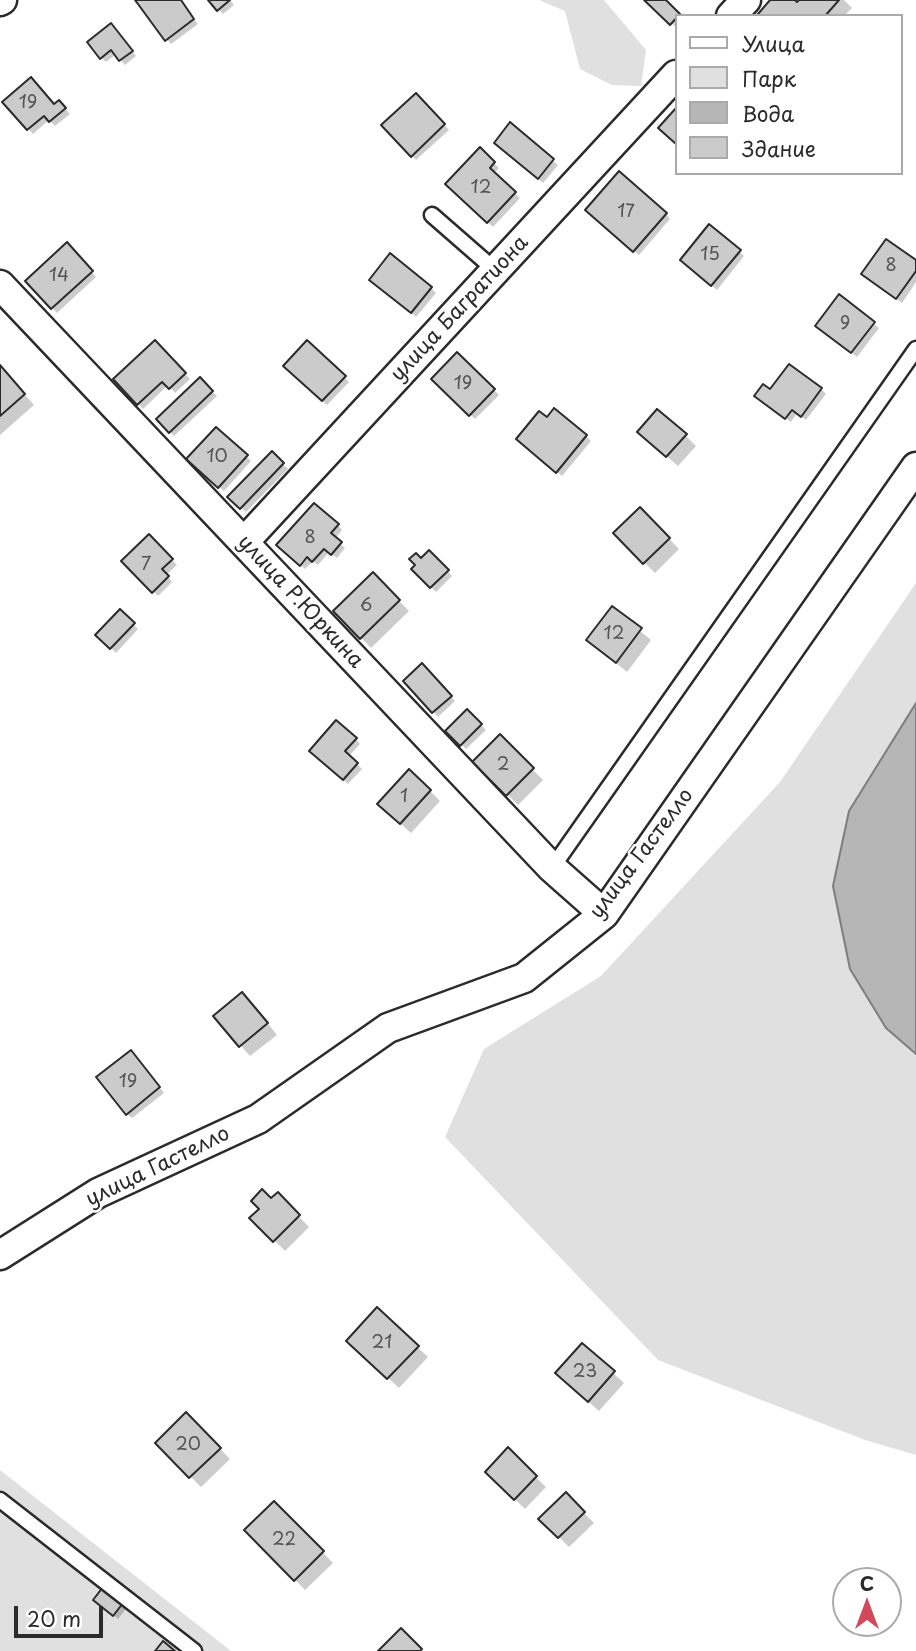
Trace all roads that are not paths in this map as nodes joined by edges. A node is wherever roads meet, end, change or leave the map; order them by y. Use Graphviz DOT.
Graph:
graph roads {
  1 [pos="746,0"];
  2 [pos="733,14"];
  3 [pos="674,77"];
  4 [pos="432,215"];
  5 [pos="495,270"];
  6 [pos="0,285"];
  7 [pos="916,349"];
  8 [pos="916,467"];
  9 [pos="244,542"];
  10 [pos="552,868"];
  11 [pos="604,914"];
  12 [pos="0,1255"];
  13 [pos="0,1500"];
  14 [pos="194,1651"];
  1 -- 2 [label="street"];
  3 -- 5 [label="street, улица Багратиона"];
  4 -- 5 [label="lane"];
  5 -- 9 [label="street, улица Багратиона"];
  6 -- 9 [label="street, улица Р.Юркина"];
  7 -- 10 [label="lane"];
  8 -- 11 [label="street, улица Гастелло"];
  9 -- 10 [label="street, улица Р.Юркина"];
  10 -- 11 [label="street, улица Р.Юркина"];
  11 -- 12 [label="street, улица Гастелло"];
  13 -- 14 [label="lane"];
}
